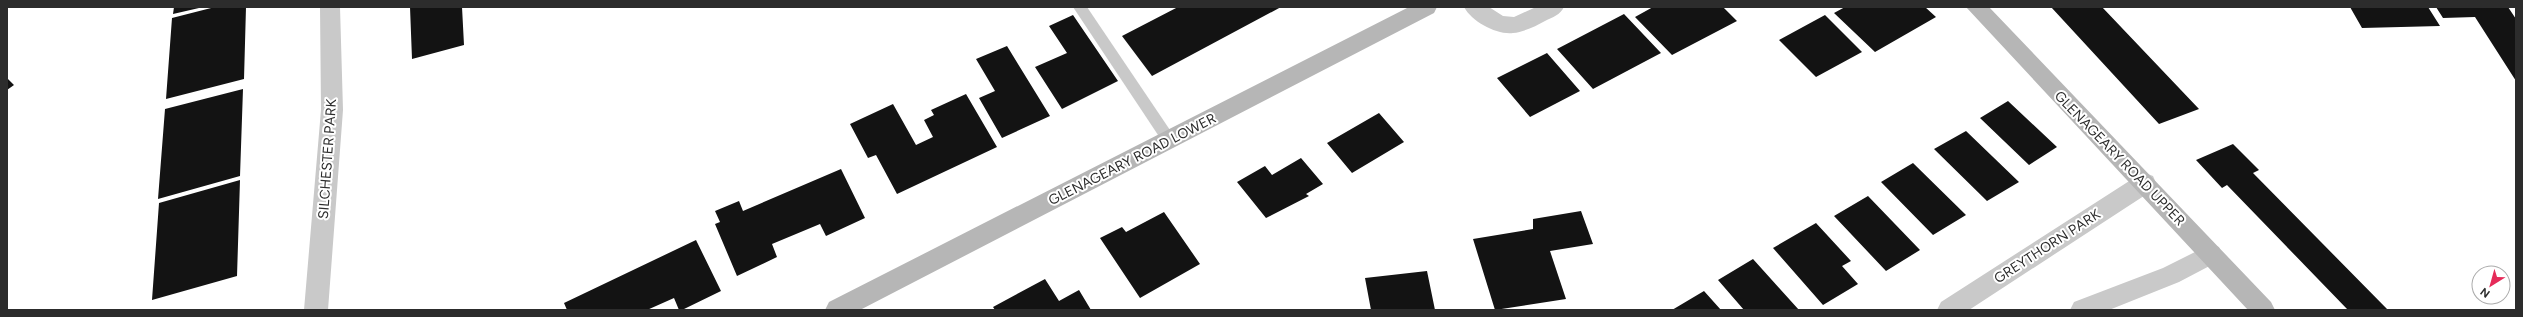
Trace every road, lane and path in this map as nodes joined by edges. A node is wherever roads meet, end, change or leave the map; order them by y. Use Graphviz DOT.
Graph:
graph roads {
  1 [pos="330,7"];
  2 [pos="1080,7"];
  3 [pos="1428,7"];
  4 [pos="1474,7"];
  5 [pos="1554,7"];
  6 [pos="1976,7"];
  7 [pos="1169,140"];
  8 [pos="2145,183"];
  9 [pos="2211,254"];
  10 [pos="316,310"];
  11 [pos="836,310"];
  12 [pos="1949,310"];
  13 [pos="2082,310"];
  14 [pos="2263,310"];
  1 -- 10 [label="street, SILCHESTER PARK"];
  2 -- 7 [label="lane"];
  3 -- 7 [label="main road, GLENAGEARY ROAD LOWER"];
  4 -- 5 [label="street"];
  6 -- 8 [label="main road, GLENAGEARY ROAD UPPER"];
  7 -- 11 [label="main road, GLENAGEARY ROAD LOWER"];
  8 -- 9 [label="main road, GLENAGEARY ROAD UPPER"];
  8 -- 12 [label="street, GREYTHORN PARK"];
  9 -- 13 [label="street"];
  9 -- 14 [label="main road, GLENAGEARY ROAD UPPER"];
}
